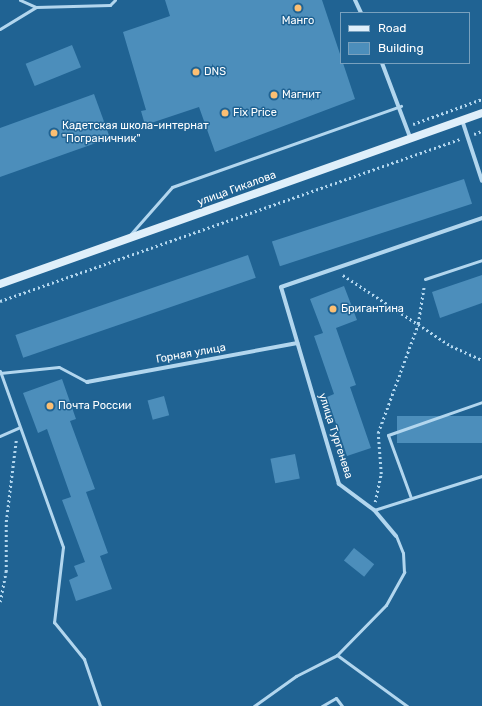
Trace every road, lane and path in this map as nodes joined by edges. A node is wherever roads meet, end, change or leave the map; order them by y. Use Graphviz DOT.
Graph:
graph roads {
  1 [pos="20,0"];
  2 [pos="115,0"];
  3 [pos="355,0"];
  4 [pos="36,7"];
  5 [pos="361,12"];
  6 [pos="0,29"];
  7 [pos="382,64"];
  8 [pos="482,99"];
  9 [pos="401,106"];
  10 [pos="482,113"];
  11 [pos="462,120"];
  12 [pos="406,126"];
  13 [pos="482,131"];
  14 [pos="468,136"];
  15 [pos="410,137"];
  16 [pos="482,181"];
  17 [pos="482,218"];
  18 [pos="125,240"];
  19 [pos="482,260"];
  20 [pos="329,271"];
  21 [pos="425,279"];
  22 [pos="0,284"];
  23 [pos="0,301"];
  24 [pos="418,324"];
  25 [pos="297,343"];
  26 [pos="482,360"];
  27 [pos="0,372"];
  28 [pos="87,382"];
  29 [pos="482,402"];
  30 [pos="18,428"];
  31 [pos="0,436"];
  32 [pos="482,476"];
  33 [pos="410,498"];
  34 [pos="374,510"];
  35 [pos="396,536"];
  36 [pos="0,602"];
  37 [pos="337,655"];
  38 [pos="100,706"];
  39 [pos="254,706"];
  40 [pos="322,706"];
  41 [pos="342,706"];
  42 [pos="407,706"];
  1 -- 4 [label="lane"];
  2 -- 4 [label="lane"];
  3 -- 5 [label="street"];
  4 -- 6 [label="lane"];
  7 -- 9 [label="street"];
  8 -- 12 [label="path"];
  9 -- 12 [label="street"];
  9 -- 18 [label="lane"];
  10 -- 11 [label="main road, улица Гикалова"];
  11 -- 14 [label="street"];
  11 -- 15 [label="main road, улица Гикалова"];
  12 -- 15 [label="street"];
  13 -- 14 [label="path"];
  14 -- 16 [label="street"];
  14 -- 23 [label="path"];
  15 -- 18 [label="main road, улица Гикалова"];
  17 -- 20 [label="street"];
  18 -- 22 [label="main road, улица Гикалова"];
  19 -- 21 [label="lane"];
  20 -- 24 [label="path"];
  20 -- 25 [label="street, улица Тургенева"];
  21 -- 24 [label="path"];
  24 -- 26 [label="path"];
  24 -- 34 [label="path"];
  25 -- 28 [label="street, Горная улица"];
  25 -- 34 [label="street, улица Тургенева"];
  27 -- 28 [label="lane"];
  27 -- 30 [label="lane"];
  29 -- 33 [label="lane"];
  30 -- 31 [label="lane"];
  30 -- 36 [label="path"];
  30 -- 38 [label="lane"];
  32 -- 33 [label="lane"];
  33 -- 34 [label="lane"];
  34 -- 35 [label="street, улица Тургенева"];
  35 -- 37 [label="lane"];
  37 -- 39 [label="lane"];
  37 -- 42 [label="lane"];
  40 -- 41 [label="lane"];
}
